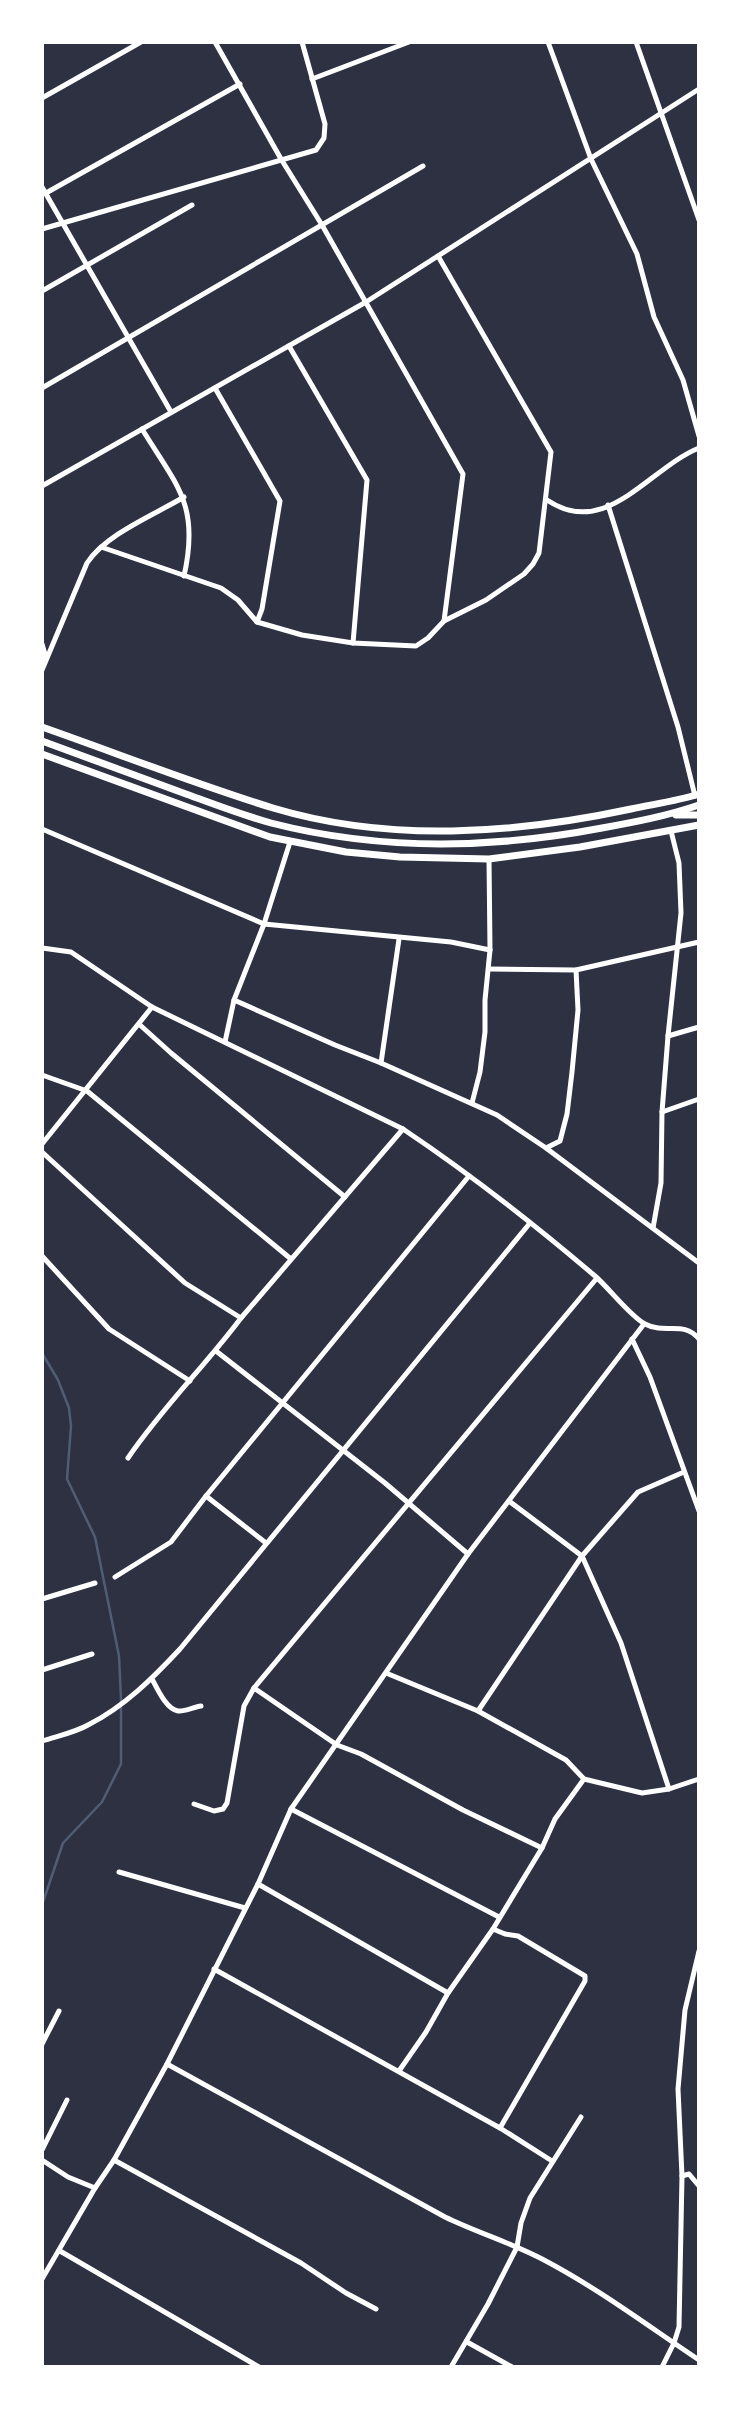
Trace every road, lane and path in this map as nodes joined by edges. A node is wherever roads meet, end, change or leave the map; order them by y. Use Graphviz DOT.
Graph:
graph roads {
  1 [pos="141,42"];
  2 [pos="215,42"];
  3 [pos="302,42"];
  4 [pos="409,42"];
  5 [pos="548,42"];
  6 [pos="636,42"];
  7 [pos="312,79"];
  8 [pos="240,84"];
  9 [pos="699,89"];
  10 [pos="42,98"];
  11 [pos="660,113"];
  12 [pos="281,159"];
  13 [pos="591,159"];
  14 [pos="423,166"];
  15 [pos="42,187"];
  16 [pos="46,193"];
  17 [pos="192,205"];
  18 [pos="699,219"];
  19 [pos="62,223"];
  20 [pos="323,225"];
  21 [pos="42,229"];
  22 [pos="438,256"];
  23 [pos="87,265"];
  24 [pos="42,291"];
  25 [pos="366,302"];
  26 [pos="128,338"];
  27 [pos="289,346"];
  28 [pos="42,388"];
  29 [pos="215,388"];
  30 [pos="171,412"];
  31 [pos="142,429"];
  32 [pos="699,436"];
  33 [pos="699,448"];
  34 [pos="42,486"];
  35 [pos="184,497"];
  36 [pos="547,500"];
  37 [pos="608,505"];
  38 [pos="101,547"];
  39 [pos="184,576"];
  40 [pos="444,621"];
  41 [pos="257,622"];
  42 [pos="353,643"];
  43 [pos="42,644"];
  44 [pos="46,658"];
  45 [pos="42,670"];
  46 [pos="42,727"];
  47 [pos="42,741"];
  48 [pos="42,754"];
  49 [pos="697,795"];
  50 [pos="699,805"];
  51 [pos="672,815"];
  52 [pos="699,815"];
  53 [pos="699,825"];
  54 [pos="42,829"];
  55 [pos="671,831"];
  56 [pos="290,842"];
  57 [pos="489,859"];
  58 [pos="264,924"];
  59 [pos="399,939"];
  60 [pos="699,942"];
  61 [pos="42,948"];
  62 [pos="676,948"];
  63 [pos="490,950"];
  64 [pos="488,969"];
  65 [pos="576,970"];
  66 [pos="234,1000"];
  67 [pos="152,1007"];
  68 [pos="140,1025"];
  69 [pos="699,1027"];
  70 [pos="668,1036"];
  71 [pos="225,1042"];
  72 [pos="381,1063"];
  73 [pos="42,1075"];
  74 [pos="87,1091"];
  75 [pos="699,1099"];
  76 [pos="472,1103"];
  77 [pos="663,1112"];
  78 [pos="403,1129"];
  79 [pos="42,1144"];
  80 [pos="547,1148"];
  81 [pos="42,1152"];
  82 [pos="469,1176"];
  83 [pos="345,1197"];
  84 [pos="530,1223"];
  85 [pos="653,1228"];
  86 [pos="42,1256"];
  87 [pos="291,1259"];
  88 [pos="699,1263"];
  89 [pos="597,1278"];
  90 [pos="240,1318"];
  91 [pos="644,1324"];
  92 [pos="632,1339"];
  93 [pos="699,1339"];
  94 [pos="216,1351"];
  95 [pos="190,1381"];
  96 [pos="282,1402"];
  97 [pos="343,1450"];
  98 [pos="128,1458"];
  99 [pos="684,1472"];
  100 [pos="206,1496"];
  101 [pos="509,1501"];
  102 [pos="408,1504"];
  103 [pos="699,1511"];
  104 [pos="267,1543"];
  105 [pos="468,1554"];
  106 [pos="582,1556"];
  107 [pos="115,1577"];
  108 [pos="95,1583"];
  109 [pos="42,1599"];
  110 [pos="92,1654"];
  111 [pos="42,1670"];
  112 [pos="386,1673"];
  113 [pos="152,1679"];
  114 [pos="254,1688"];
  115 [pos="201,1706"];
  116 [pos="478,1711"];
  117 [pos="42,1741"];
  118 [pos="337,1745"];
  119 [pos="584,1779"];
  120 [pos="699,1779"];
  121 [pos="669,1788"];
  122 [pos="194,1804"];
  123 [pos="291,1809"];
  124 [pos="541,1848"];
  125 [pos="119,1872"];
  126 [pos="258,1884"];
  127 [pos="245,1908"];
  128 [pos="499,1917"];
  129 [pos="493,1929"];
  130 [pos="699,1951"];
  131 [pos="214,1969"];
  132 [pos="447,1993"];
  133 [pos="59,2011"];
  134 [pos="42,2044"];
  135 [pos="167,2064"];
  136 [pos="399,2071"];
  137 [pos="67,2100"];
  138 [pos="581,2117"];
  139 [pos="500,2128"];
  140 [pos="42,2150"];
  141 [pos="114,2160"];
  142 [pos="42,2161"];
  143 [pos="552,2161"];
  144 [pos="682,2176"];
  145 [pos="699,2186"];
  146 [pos="95,2188"];
  147 [pos="517,2247"];
  148 [pos="60,2251"];
  149 [pos="42,2279"];
  150 [pos="376,2309"];
  151 [pos="467,2342"];
  152 [pos="674,2343"];
  153 [pos="699,2360"];
  154 [pos="259,2367"];
  155 [pos="451,2367"];
  156 [pos="512,2367"];
  157 [pos="662,2367"];
  1 -- 10 [label="street"];
  2 -- 8 [label="street"];
  3 -- 7 [label="street"];
  4 -- 7 [label="street"];
  5 -- 13 [label="street"];
  6 -- 11 [label="street"];
  7 -- 12 [label="street"];
  8 -- 12 [label="street"];
  8 -- 16 [label="street"];
  9 -- 11 [label="street"];
  11 -- 13 [label="street"];
  11 -- 18 [label="street"];
  12 -- 19 [label="street"];
  12 -- 20 [label="street"];
  13 -- 22 [label="street"];
  13 -- 32 [label="street"];
  14 -- 20 [label="street"];
  15 -- 16 [label="street"];
  16 -- 19 [label="street"];
  17 -- 23 [label="street"];
  19 -- 21 [label="street"];
  19 -- 23 [label="street"];
  20 -- 25 [label="street"];
  20 -- 26 [label="street"];
  22 -- 25 [label="street"];
  22 -- 36 [label="street"];
  23 -- 24 [label="street"];
  23 -- 26 [label="street"];
  25 -- 27 [label="street"];
  25 -- 40 [label="street"];
  26 -- 28 [label="street"];
  26 -- 30 [label="street"];
  27 -- 29 [label="street"];
  27 -- 42 [label="street"];
  29 -- 30 [label="street"];
  29 -- 41 [label="street"];
  30 -- 31 [label="street"];
  31 -- 34 [label="street"];
  31 -- 35 [label="street"];
  33 -- 37 [label="street"];
  35 -- 38 [label="street"];
  35 -- 39 [label="street"];
  36 -- 37 [label="street"];
  36 -- 40 [label="street"];
  37 -- 49 [label="street"];
  38 -- 39 [label="street"];
  38 -- 44 [label="street"];
  39 -- 41 [label="street"];
  40 -- 42 [label="street"];
  41 -- 42 [label="street"];
  43 -- 44 [label="street"];
  44 -- 45 [label="street"];
  46 -- 49 [label="main road"];
  47 -- 51 [label="main road"];
  48 -- 56 [label="main road"];
  50 -- 51 [label="main road"];
  51 -- 52 [label="main road"];
  53 -- 55 [label="main road"];
  54 -- 58 [label="street"];
  55 -- 57 [label="main road"];
  55 -- 62 [label="street"];
  56 -- 57 [label="main road"];
  56 -- 58 [label="street"];
  57 -- 63 [label="street"];
  58 -- 59 [label="street"];
  58 -- 66 [label="street"];
  59 -- 63 [label="street"];
  59 -- 72 [label="street"];
  60 -- 62 [label="street"];
  61 -- 67 [label="street"];
  62 -- 65 [label="street"];
  62 -- 70 [label="street"];
  63 -- 64 [label="street"];
  64 -- 65 [label="street"];
  64 -- 76 [label="street"];
  65 -- 80 [label="street"];
  66 -- 71 [label="street"];
  66 -- 72 [label="street"];
  67 -- 68 [label="street"];
  67 -- 71 [label="street"];
  68 -- 74 [label="street"];
  68 -- 83 [label="street"];
  69 -- 70 [label="street"];
  70 -- 77 [label="street"];
  71 -- 78 [label="street"];
  72 -- 76 [label="street"];
  73 -- 74 [label="street"];
  74 -- 79 [label="street"];
  74 -- 87 [label="street"];
  75 -- 77 [label="street"];
  76 -- 80 [label="street"];
  77 -- 85 [label="street"];
  78 -- 82 [label="street"];
  78 -- 83 [label="street"];
  80 -- 85 [label="street"];
  81 -- 90 [label="street"];
  82 -- 84 [label="street"];
  82 -- 96 [label="street"];
  83 -- 87 [label="street"];
  84 -- 89 [label="street"];
  84 -- 97 [label="street"];
  85 -- 88 [label="street"];
  86 -- 95 [label="street"];
  87 -- 90 [label="street"];
  89 -- 91 [label="street"];
  89 -- 102 [label="street"];
  90 -- 94 [label="street"];
  91 -- 92 [label="street"];
  91 -- 93 [label="street"];
  92 -- 99 [label="street"];
  92 -- 101 [label="street"];
  94 -- 95 [label="street"];
  94 -- 96 [label="street"];
  95 -- 98 [label="street"];
  96 -- 97 [label="street"];
  96 -- 100 [label="street"];
  97 -- 102 [label="street"];
  97 -- 104 [label="street"];
  99 -- 103 [label="street"];
  99 -- 106 [label="street"];
  100 -- 104 [label="street"];
  100 -- 107 [label="street"];
  101 -- 105 [label="street"];
  101 -- 106 [label="street"];
  102 -- 105 [label="street"];
  102 -- 114 [label="street"];
  104 -- 113 [label="street"];
  105 -- 112 [label="street"];
  106 -- 116 [label="street"];
  106 -- 121 [label="street"];
  108 -- 109 [label="street"];
  110 -- 111 [label="street"];
  112 -- 116 [label="street"];
  112 -- 118 [label="street"];
  113 -- 115 [label="street"];
  113 -- 117 [label="street"];
  114 -- 118 [label="street"];
  114 -- 122 [label="street"];
  116 -- 119 [label="street"];
  118 -- 123 [label="street"];
  118 -- 124 [label="street"];
  119 -- 121 [label="street"];
  119 -- 124 [label="street"];
  120 -- 121 [label="street"];
  123 -- 126 [label="street"];
  123 -- 128 [label="street"];
  124 -- 128 [label="street"];
  125 -- 127 [label="street"];
  126 -- 127 [label="street"];
  126 -- 132 [label="street"];
  127 -- 131 [label="street"];
  128 -- 129 [label="street"];
  129 -- 132 [label="street"];
  129 -- 139 [label="street"];
  130 -- 144 [label="street"];
  131 -- 135 [label="street"];
  131 -- 136 [label="street"];
  132 -- 136 [label="street"];
  133 -- 134 [label="street"];
  135 -- 141 [label="street"];
  135 -- 147 [label="street"];
  136 -- 139 [label="street"];
  137 -- 140 [label="street"];
  138 -- 143 [label="street"];
  139 -- 143 [label="street"];
  141 -- 146 [label="street"];
  141 -- 150 [label="street"];
  142 -- 146 [label="street"];
  143 -- 147 [label="street"];
  144 -- 145 [label="street"];
  144 -- 152 [label="street"];
  146 -- 148 [label="street"];
  147 -- 151 [label="street"];
  147 -- 152 [label="street"];
  148 -- 149 [label="street"];
  148 -- 154 [label="street"];
  151 -- 155 [label="street"];
  151 -- 156 [label="street"];
  152 -- 153 [label="street"];
  152 -- 157 [label="street"];
}
